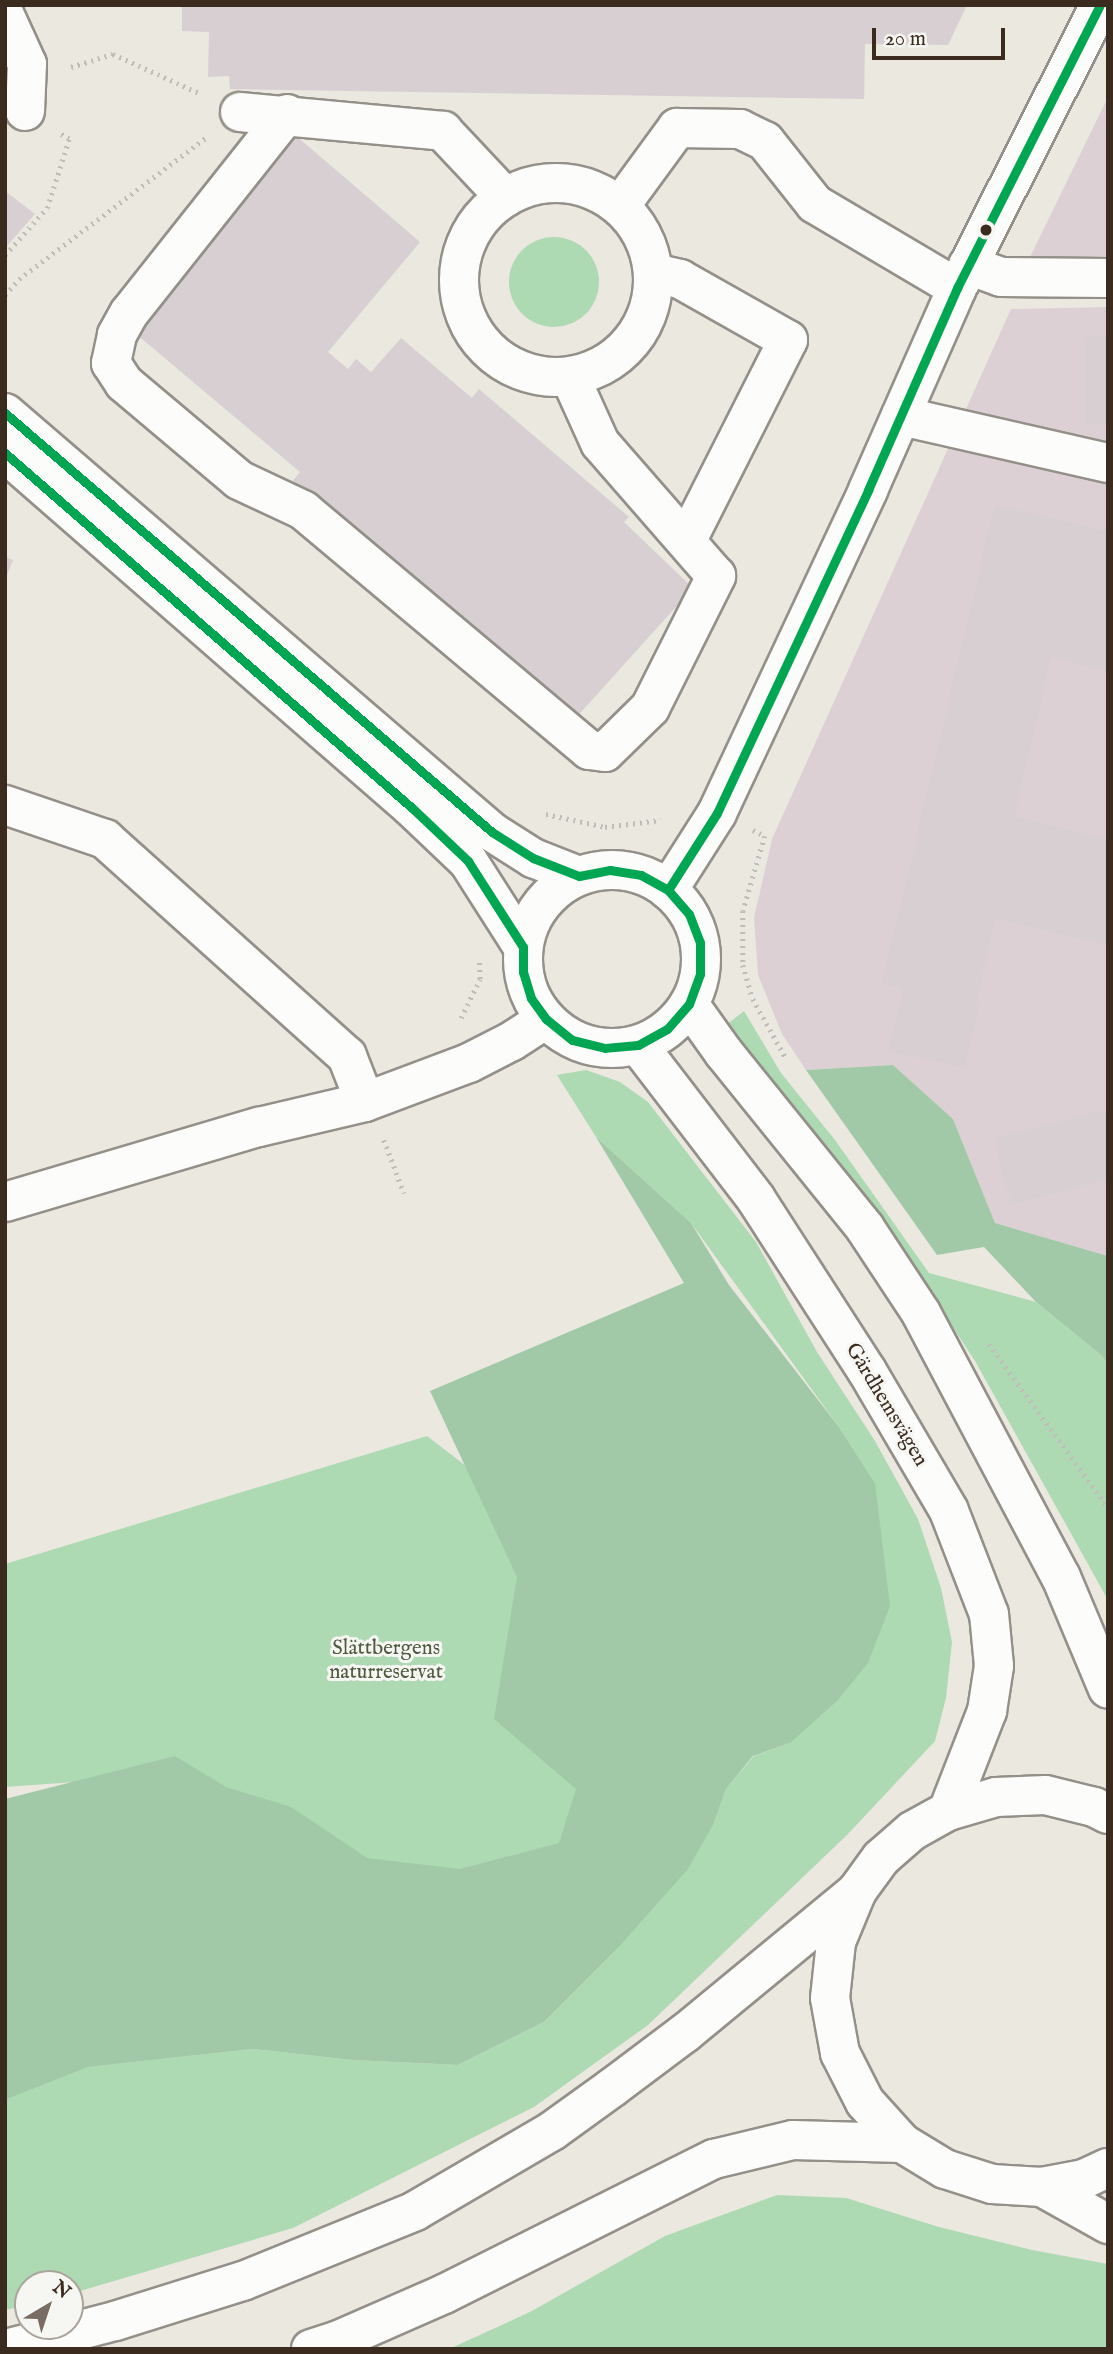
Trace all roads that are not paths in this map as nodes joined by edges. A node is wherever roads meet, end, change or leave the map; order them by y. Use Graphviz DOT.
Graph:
graph roads {
  1 [pos="1100,5"];
  2 [pos="5,16"];
  3 [pos="25,111"];
  4 [pos="240,112"];
  5 [pos="287,114"];
  6 [pos="505,197"];
  7 [pos="620,206"];
  8 [pos="654,273"];
  9 [pos="963,276"];
  10 [pos="1108,278"];
  11 [pos="569,377"];
  12 [pos="5,413"];
  13 [pos="901,416"];
  14 [pos="5,453"];
  15 [pos="1108,463"];
  16 [pos="687,540"];
  17 [pos="5,805"];
  18 [pos="579,876"];
  19 [pos="668,890"];
  20 [pos="523,947"];
  21 [pos="690,1004"];
  22 [pos="546,1019"];
  23 [pos="638,1045"];
  24 [pos="365,1101"];
  25 [pos="5,1202"];
  26 [pos="1108,1689"];
  27 [pos="948,1811"];
  28 [pos="1108,1814"];
  29 [pos="857,1891"];
  30 [pos="902,2143"];
  31 [pos="1108,2168"];
  32 [pos="1042,2187"];
  33 [pos="1108,2224"];
  34 [pos="6,2349"];
  35 [pos="311,2349"];
  1 -- 9 [label="main road"];
  2 -- 3 [label="main road"];
  4 -- 5 [label="main road"];
  5 -- 6 [label="main road"];
  5 -- 16 [label="main road"];
  6 -- 7 [label="main road"];
  6 -- 11 [label="main road"];
  7 -- 8 [label="main road"];
  7 -- 9 [label="main road"];
  8 -- 11 [label="main road"];
  8 -- 16 [label="main road"];
  9 -- 10 [label="main road"];
  9 -- 13 [label="main road"];
  11 -- 16 [label="main road"];
  12 -- 18 [label="main road"];
  13 -- 15 [label="main road"];
  13 -- 19 [label="main road"];
  14 -- 20 [label="main road"];
  17 -- 24 [label="main road"];
  18 -- 19 [label="main road"];
  18 -- 20 [label="main road"];
  19 -- 21 [label="main road"];
  20 -- 22 [label="main road"];
  21 -- 23 [label="main road"];
  21 -- 26 [label="main road"];
  22 -- 23 [label="main road"];
  22 -- 24 [label="main road"];
  23 -- 27 [label="main road, Gärdhemsvägen"];
  24 -- 25 [label="main road"];
  27 -- 28 [label="main road"];
  27 -- 29 [label="main road"];
  29 -- 30 [label="main road"];
  29 -- 34 [label="main road"];
  30 -- 32 [label="main road"];
  30 -- 35 [label="main road"];
  31 -- 32 [label="main road"];
  32 -- 33 [label="main road"];
}
